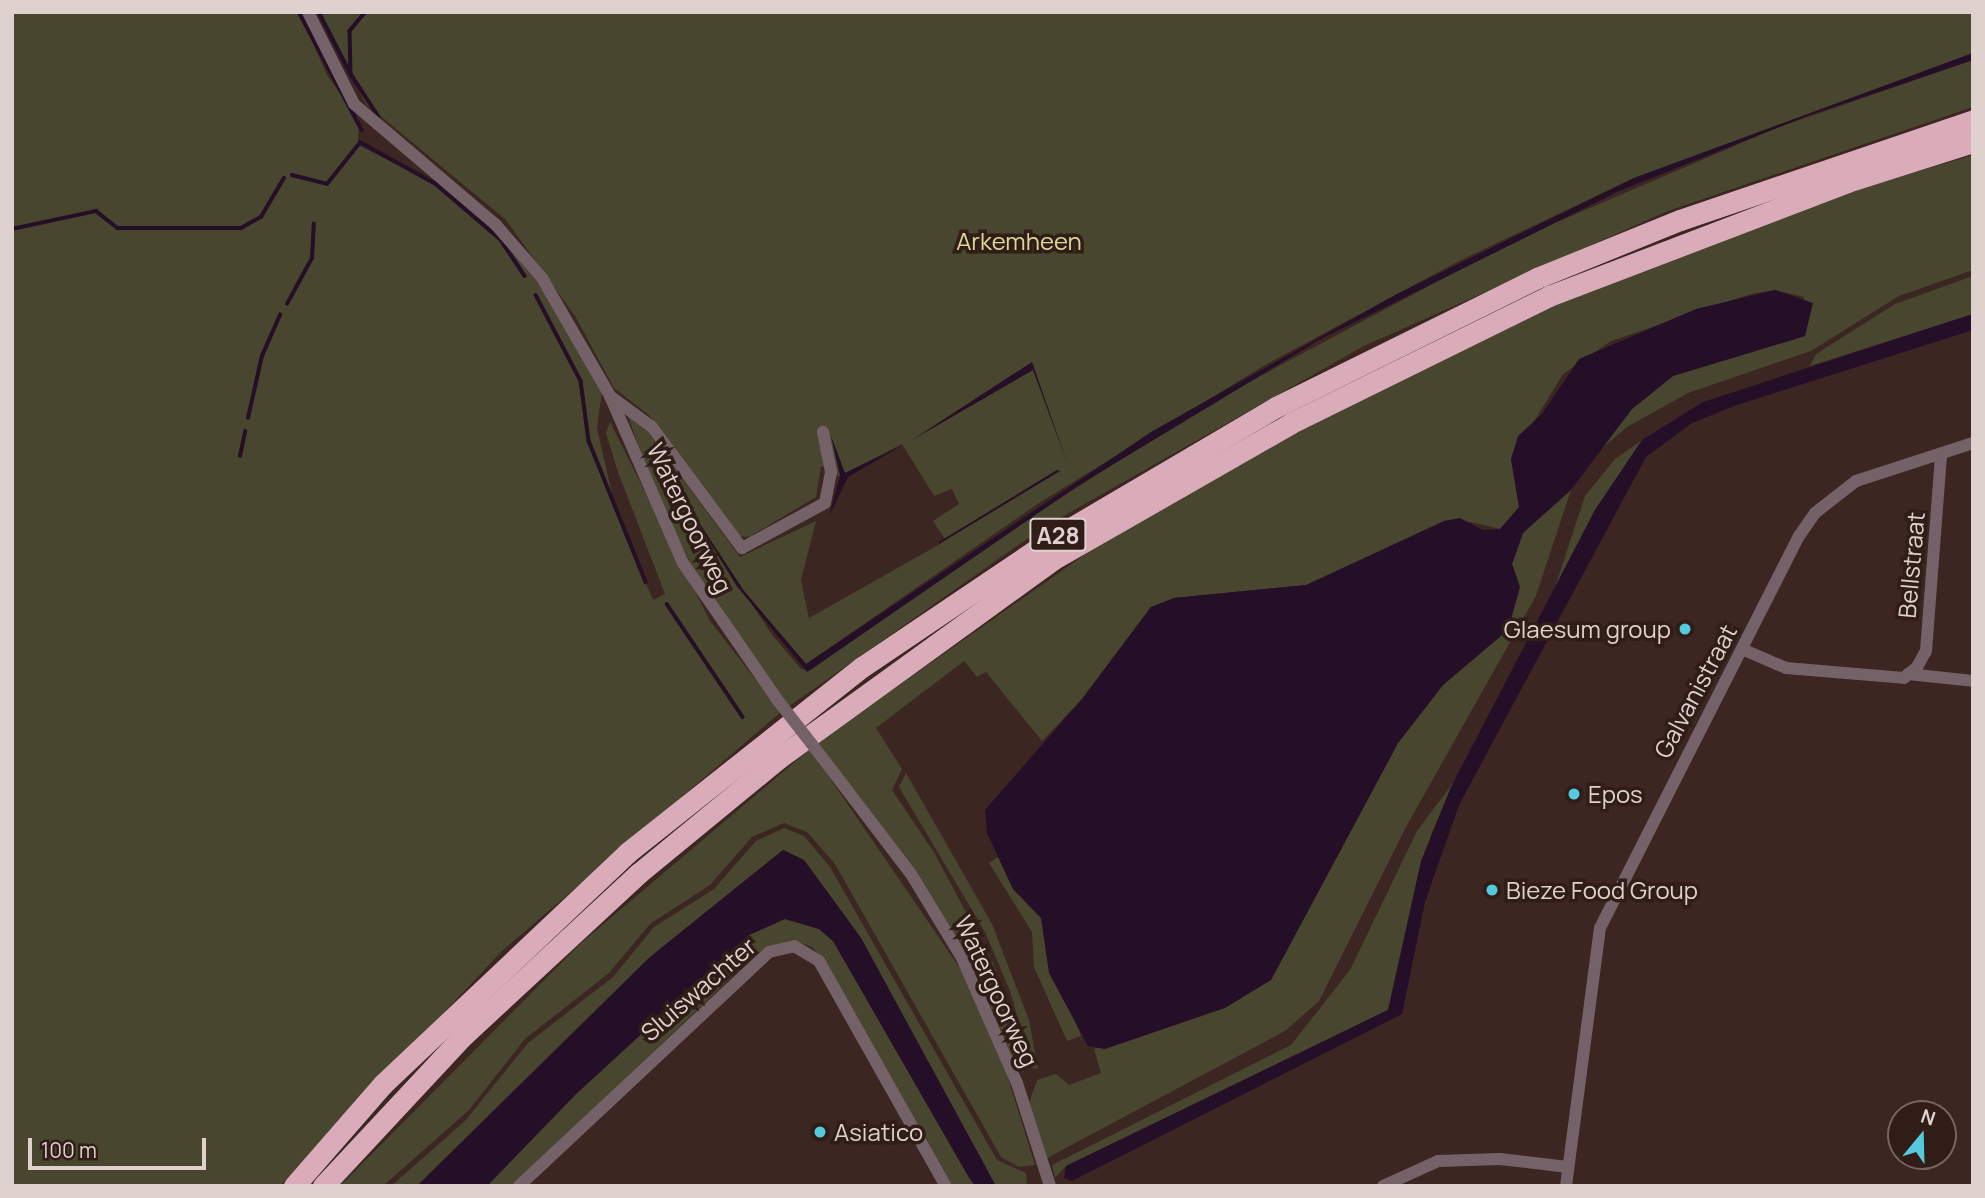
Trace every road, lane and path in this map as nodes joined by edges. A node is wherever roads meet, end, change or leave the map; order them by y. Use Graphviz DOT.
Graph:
graph roads {
  1 [pos="308,12"];
  2 [pos="1973,120"];
  3 [pos="1973,142"];
  4 [pos="610,396"];
  5 [pos="823,432"];
  6 [pos="1973,443"];
  7 [pos="1941,454"];
  8 [pos="1742,649"];
  9 [pos="1908,674"];
  10 [pos="1973,681"];
  11 [pos="1568,1167"];
  12 [pos="295,1186"];
  13 [pos="323,1186"];
  14 [pos="519,1186"];
  15 [pos="946,1186"];
  16 [pos="1050,1186"];
  17 [pos="1383,1186"];
  18 [pos="1566,1186"];
  1 -- 4 [label="street, Watergoorweg"];
  2 -- 12 [label="highway, A28"];
  3 -- 13 [label="highway, A28"];
  4 -- 5 [label="street"];
  4 -- 16 [label="street, Watergoorweg, bridge"];
  6 -- 7 [label="street, Galvanistraat"];
  7 -- 8 [label="street, Galvanistraat"];
  7 -- 9 [label="street, Bellstraat"];
  8 -- 9 [label="street"];
  8 -- 11 [label="street, Galvanistraat"];
  9 -- 10 [label="street"];
  11 -- 17 [label="street"];
  11 -- 18 [label="street, Galvanistraat"];
  14 -- 15 [label="street, Sluiswachter"];
}
